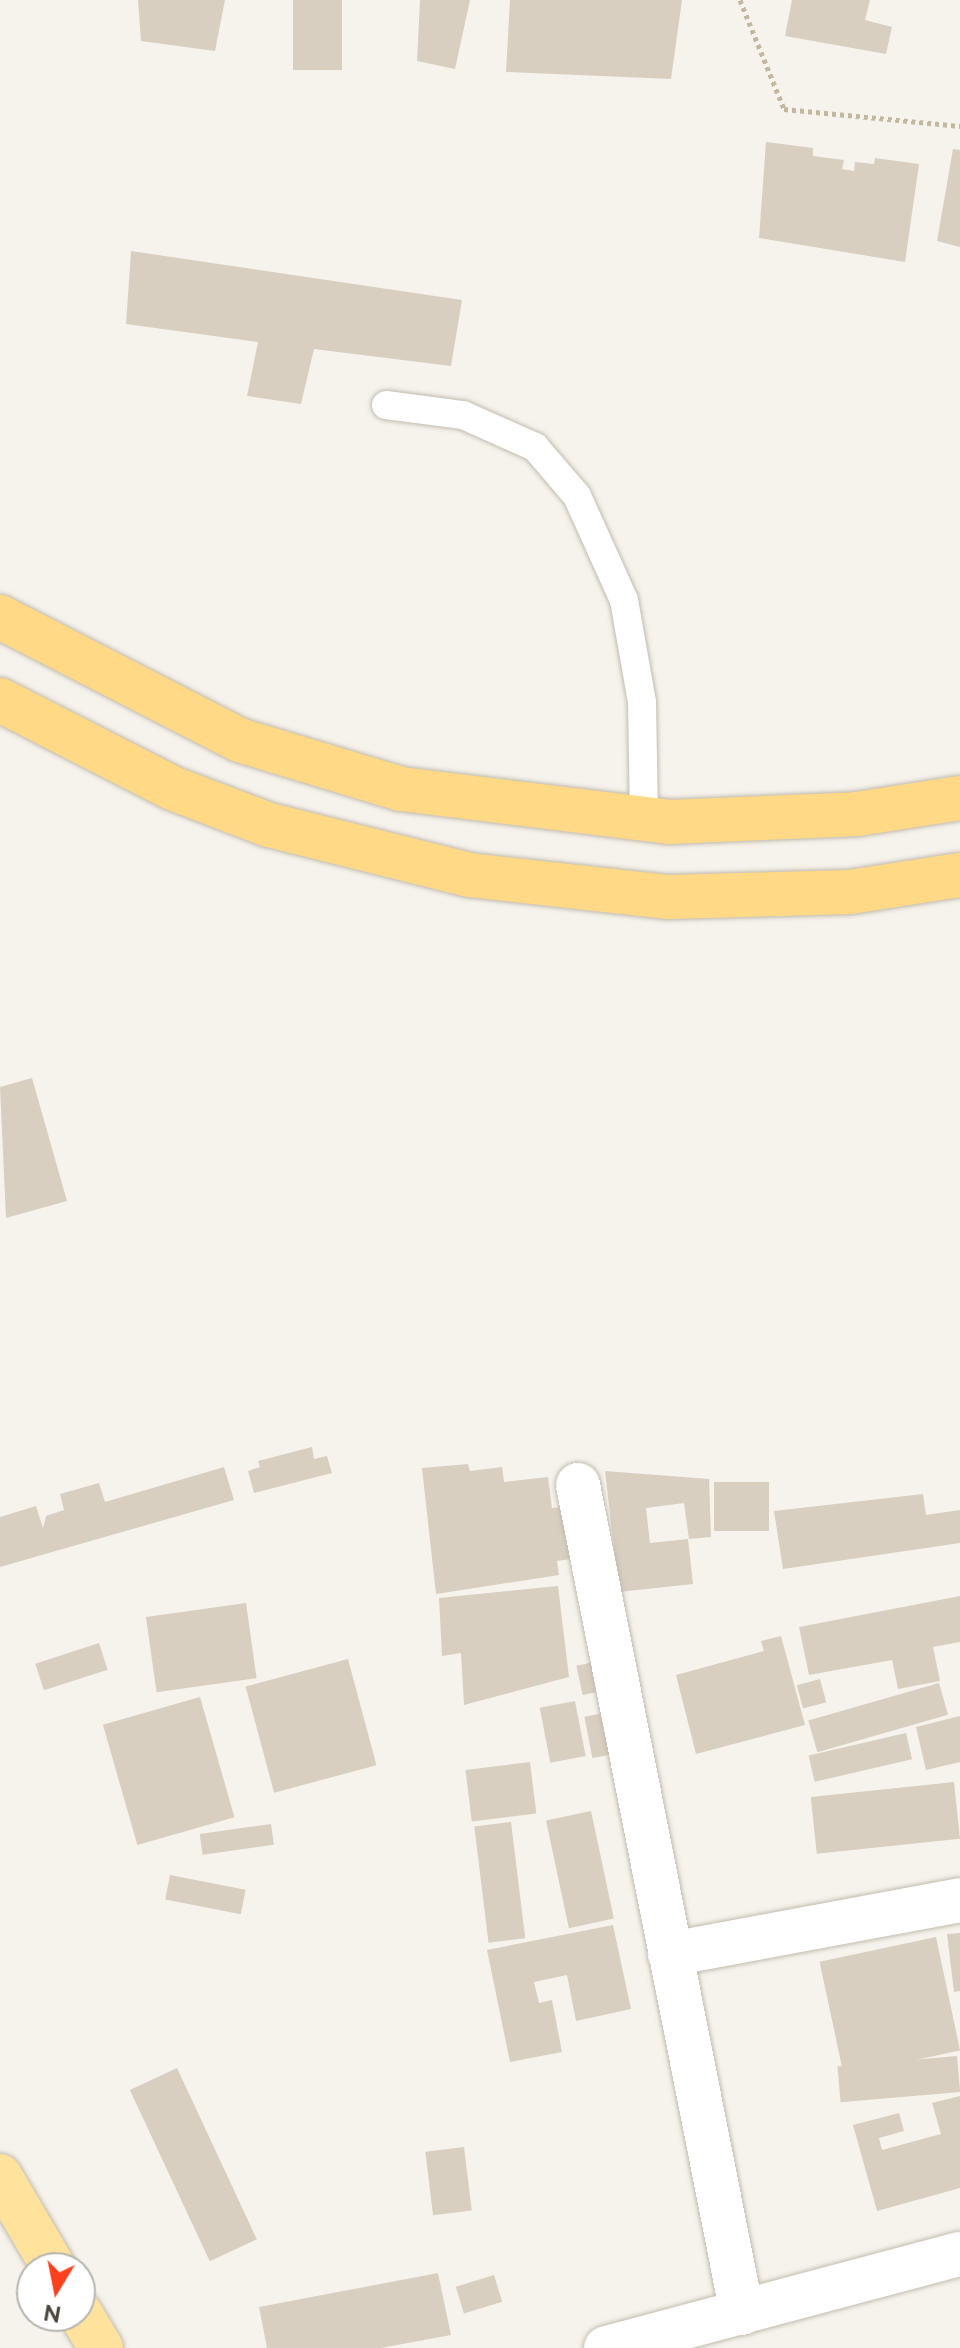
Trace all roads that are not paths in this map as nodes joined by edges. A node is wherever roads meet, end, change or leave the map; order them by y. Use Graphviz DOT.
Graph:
graph roads {
  1 [pos="386,405"];
  2 [pos="0,617"];
  3 [pos="0,700"];
  4 [pos="960,798"];
  5 [pos="644,819"];
  6 [pos="960,875"];
  7 [pos="578,1485"];
  8 [pos="960,1900"];
  9 [pos="670,1954"];
  10 [pos="0,2176"];
  11 [pos="45,2252"];
  12 [pos="960,2254"];
  13 [pos="742,2313"];
  14 [pos="606,2348"];
  1 -- 5 [label="lane"];
  2 -- 5 [label="highway"];
  3 -- 6 [label="highway"];
  4 -- 5 [label="highway"];
  7 -- 9 [label="street"];
  8 -- 9 [label="street"];
  9 -- 13 [label="street"];
  10 -- 11 [label="main road"];
  12 -- 13 [label="street"];
  13 -- 14 [label="street"];
}
